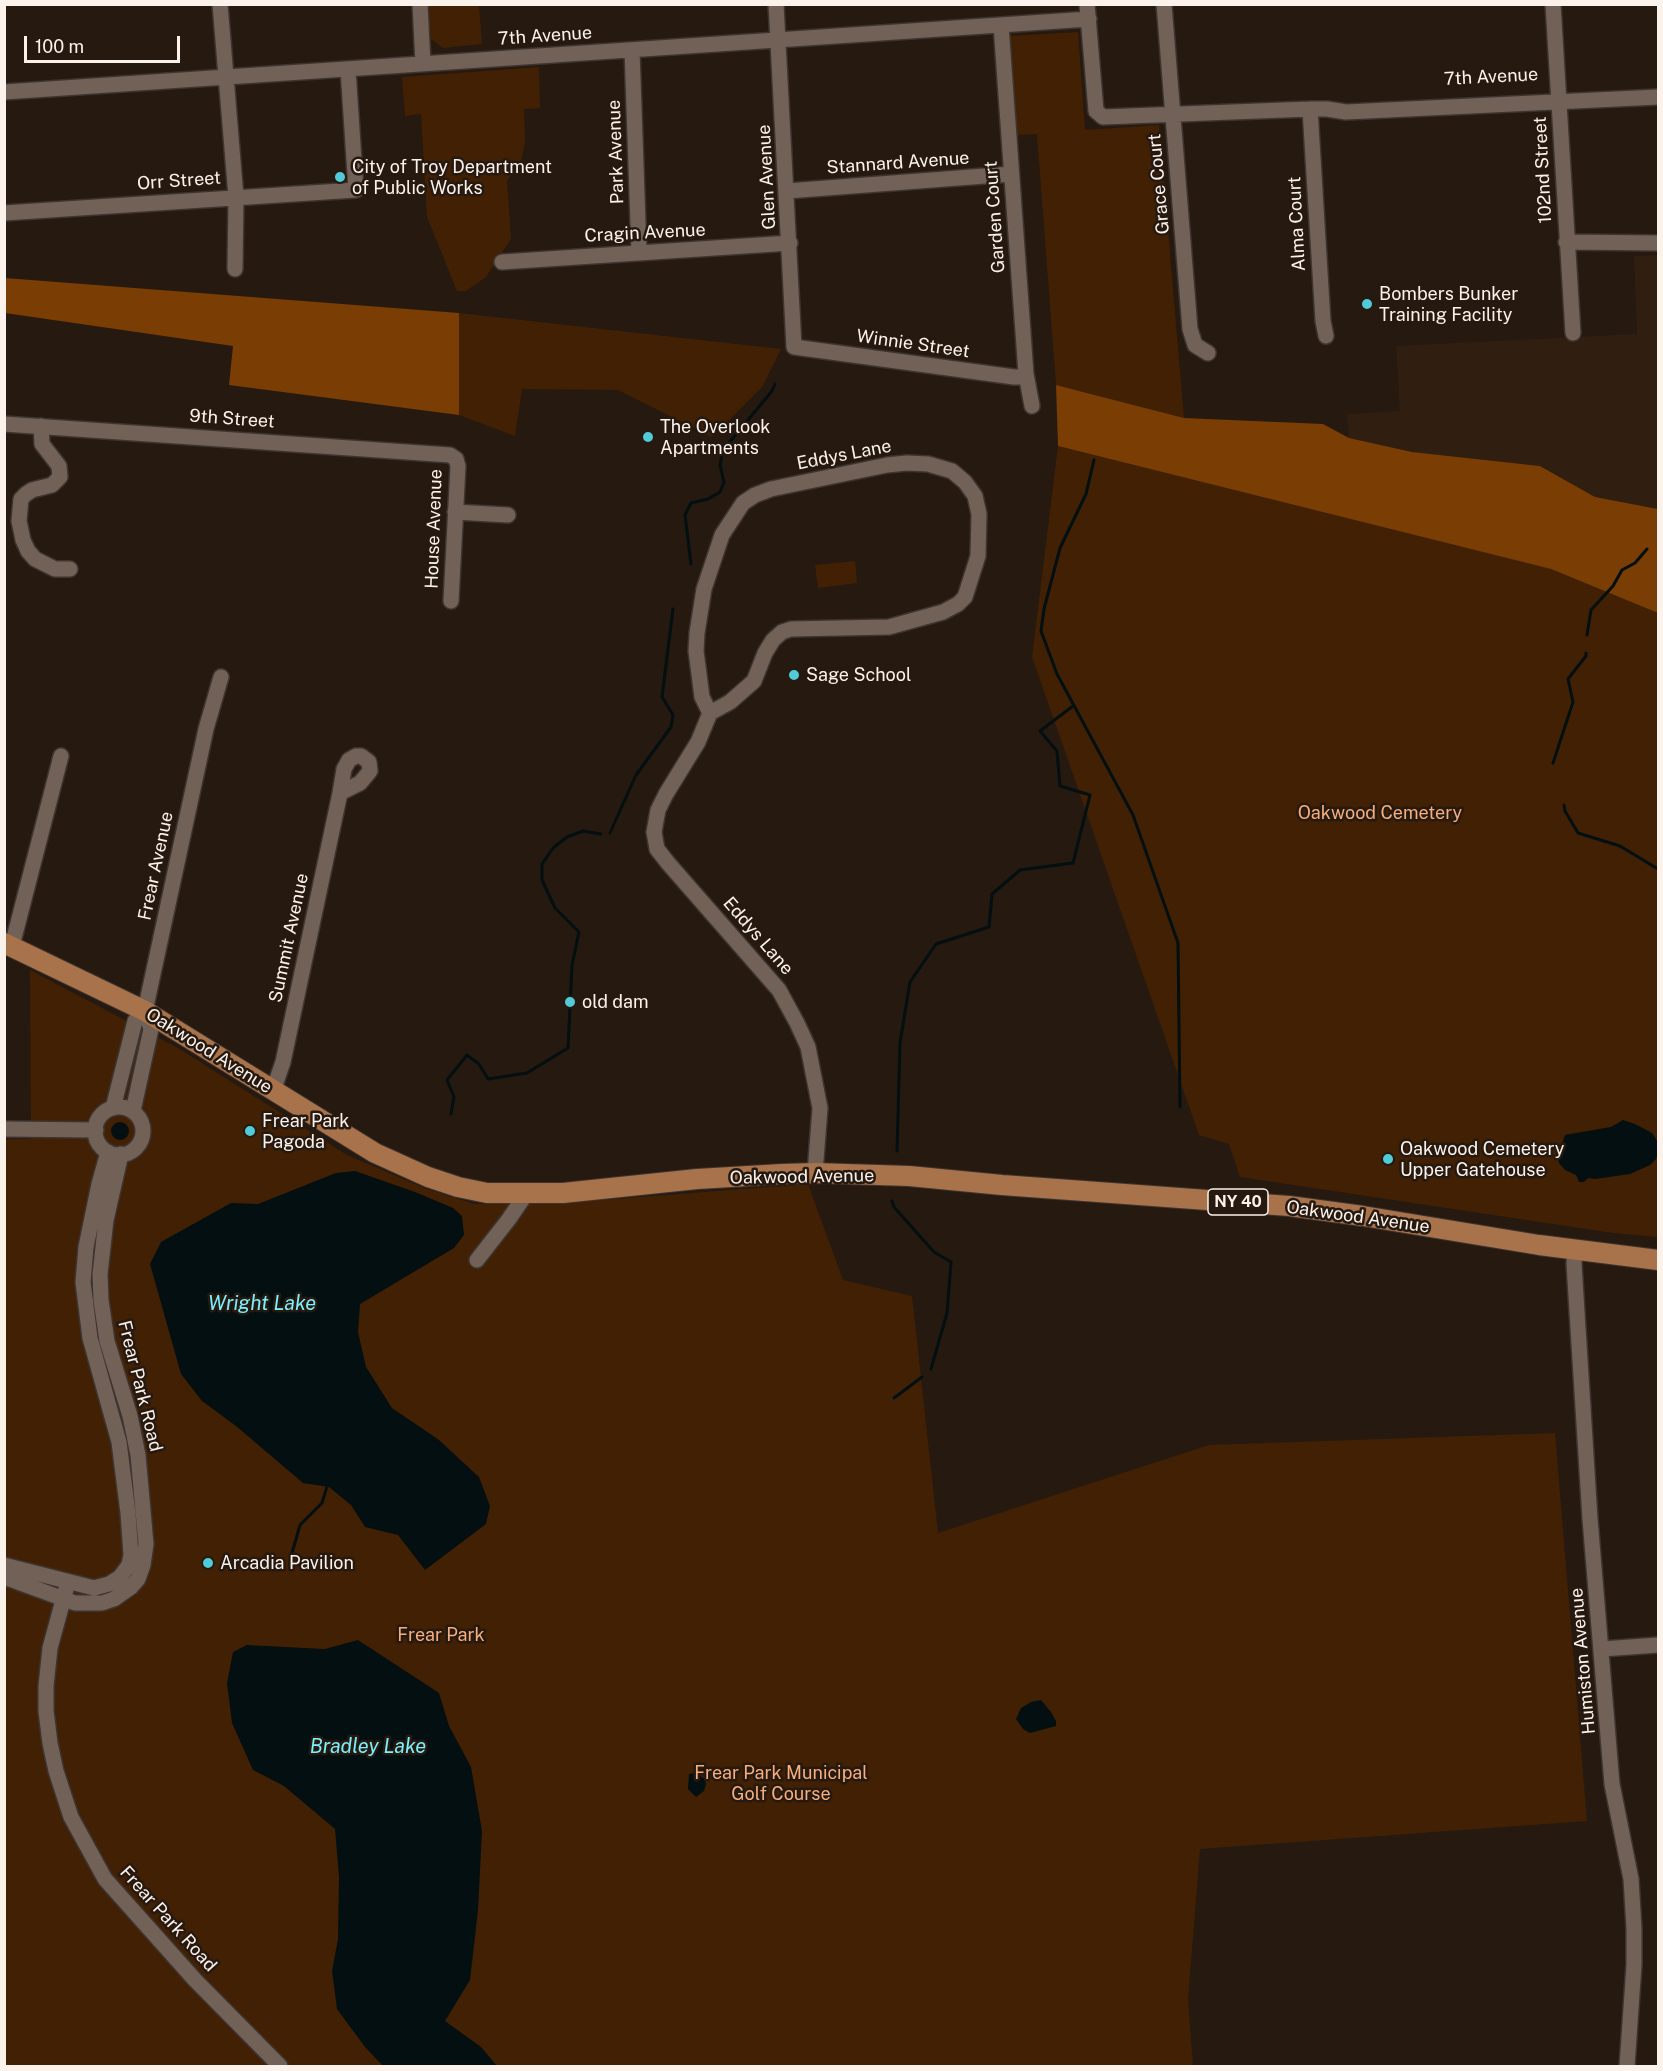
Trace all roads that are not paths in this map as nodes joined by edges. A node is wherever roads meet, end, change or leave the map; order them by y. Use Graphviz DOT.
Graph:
graph roads {
  1 [pos="220,4"];
  2 [pos="420,4"];
  3 [pos="776,4"];
  4 [pos="1164,4"];
  5 [pos="1553,4"];
  6 [pos="1088,12"];
  7 [pos="1001,25"];
  8 [pos="779,40"];
  9 [pos="632,50"];
  10 [pos="423,64"];
  11 [pos="348,69"];
  12 [pos="225,77"];
  13 [pos="1659,89"];
  14 [pos="4,92"];
  15 [pos="1659,97"];
  16 [pos="1558,98"];
  17 [pos="1310,110"];
  18 [pos="1173,114"];
  19 [pos="1011,174"];
  20 [pos="787,191"];
  21 [pos="236,197"];
  22 [pos="4,213"];
  23 [pos="1566,242"];
  24 [pos="790,243"];
  25 [pos="1659,243"];
  26 [pos="639,252"];
  27 [pos="502,262"];
  28 [pos="235,270"];
  29 [pos="1572,333"];
  30 [pos="1326,336"];
  31 [pos="794,347"];
  32 [pos="1208,353"];
  33 [pos="1026,374"];
  34 [pos="1032,406"];
  35 [pos="4,424"];
  36 [pos="40,426"];
  37 [pos="456,459"];
  38 [pos="455,512"];
  39 [pos="508,515"];
  40 [pos="70,569"];
  41 [pos="451,601"];
  42 [pos="221,677"];
  43 [pos="710,713"];
  44 [pos="61,756"];
  45 [pos="340,793"];
  46 [pos="8,944"];
  47 [pos="145,1011"];
  48 [pos="273,1091"];
  49 [pos="113,1108"];
  50 [pos="133,1111"];
  51 [pos="4,1129"];
  52 [pos="96,1130"];
  53 [pos="115,1153"];
  54 [pos="814,1173"];
  55 [pos="526,1194"];
  56 [pos="1575,1250"];
  57 [pos="477,1260"];
  58 [pos="1659,1260"];
  59 [pos="4,1565"];
  60 [pos="4,1577"];
  61 [pos="68,1582"];
  62 [pos="63,1599"];
  63 [pos="1659,1645"];
  64 [pos="1602,1649"];
  65 [pos="280,2067"];
  66 [pos="1627,2067"];
  1 -- 12 [label="street"];
  2 -- 10 [label="street"];
  3 -- 8 [label="street, Glen Avenue"];
  4 -- 18 [label="street, Grace Court"];
  5 -- 16 [label="street, 102nd Street"];
  6 -- 7 [label="street, 7th Avenue"];
  6 -- 18 [label="street, 7th Avenue"];
  7 -- 8 [label="street, 7th Avenue"];
  7 -- 19 [label="street, Garden Court"];
  8 -- 9 [label="street, 7th Avenue"];
  8 -- 20 [label="street, Glen Avenue"];
  9 -- 10 [label="street, 7th Avenue"];
  9 -- 26 [label="street, Park Avenue"];
  10 -- 11 [label="street, 7th Avenue"];
  11 -- 12 [label="street, 7th Avenue"];
  11 -- 21 [label="street, Orr Street"];
  12 -- 14 [label="street, 7th Avenue"];
  12 -- 21 [label="street"];
  13 -- 16 [label="street, 7th Avenue"];
  15 -- 16 [label="street, 7th Avenue"];
  16 -- 17 [label="street, 7th Avenue"];
  16 -- 23 [label="street, 102nd Street"];
  17 -- 18 [label="street, 7th Avenue"];
  17 -- 30 [label="street, Alma Court"];
  18 -- 32 [label="street, Grace Court"];
  19 -- 20 [label="street, Stannard Avenue"];
  19 -- 33 [label="street, Garden Court"];
  20 -- 24 [label="street, Glen Avenue"];
  21 -- 22 [label="street, Orr Street"];
  21 -- 28 [label="street"];
  23 -- 25 [label="street"];
  23 -- 29 [label="street, 102nd Street"];
  24 -- 26 [label="street, Cragin Avenue"];
  24 -- 31 [label="street, Glen Avenue"];
  26 -- 27 [label="street, Cragin Avenue"];
  31 -- 33 [label="street, Winnie Street"];
  33 -- 34 [label="street, Garden Court"];
  35 -- 36 [label="street, 9th Street"];
  36 -- 37 [label="street, 9th Street"];
  36 -- 40 [label="street"];
  37 -- 38 [label="street, House Avenue"];
  38 -- 39 [label="street"];
  38 -- 41 [label="street, House Avenue"];
  42 -- 47 [label="street, Frear Avenue"];
  43 -- 43 [label="street, Eddys Lane"];
  43 -- 54 [label="street, Eddys Lane"];
  44 -- 46 [label="street"];
  45 -- 48 [label="street, Summit Avenue"];
  46 -- 47 [label="main road, Oakwood Avenue / NY 40"];
  47 -- 48 [label="main road, Oakwood Avenue / NY 40"];
  47 -- 49 [label="street"];
  47 -- 50 [label="street"];
  48 -- 55 [label="main road, Oakwood Avenue / NY 40"];
  49 -- 50 [label="street"];
  49 -- 52 [label="street"];
  50 -- 53 [label="street"];
  51 -- 52 [label="street"];
  52 -- 53 [label="street"];
  53 -- 61 [label="street, Frear Park Road"];
  53 -- 62 [label="street, Frear Park Road"];
  54 -- 55 [label="main road, Oakwood Avenue / NY 40"];
  54 -- 56 [label="main road, Oakwood Avenue / NY 40"];
  55 -- 57 [label="street"];
  56 -- 58 [label="main road, Oakwood Avenue / NY 40"];
  56 -- 64 [label="street, Humiston Avenue"];
  59 -- 61 [label="street, Frear Park Road"];
  60 -- 62 [label="street, Frear Park Road"];
  61 -- 62 [label="street, Frear Park Road"];
  62 -- 65 [label="street, Frear Park Road"];
  63 -- 64 [label="street"];
  64 -- 66 [label="street, Humiston Avenue"];
}
